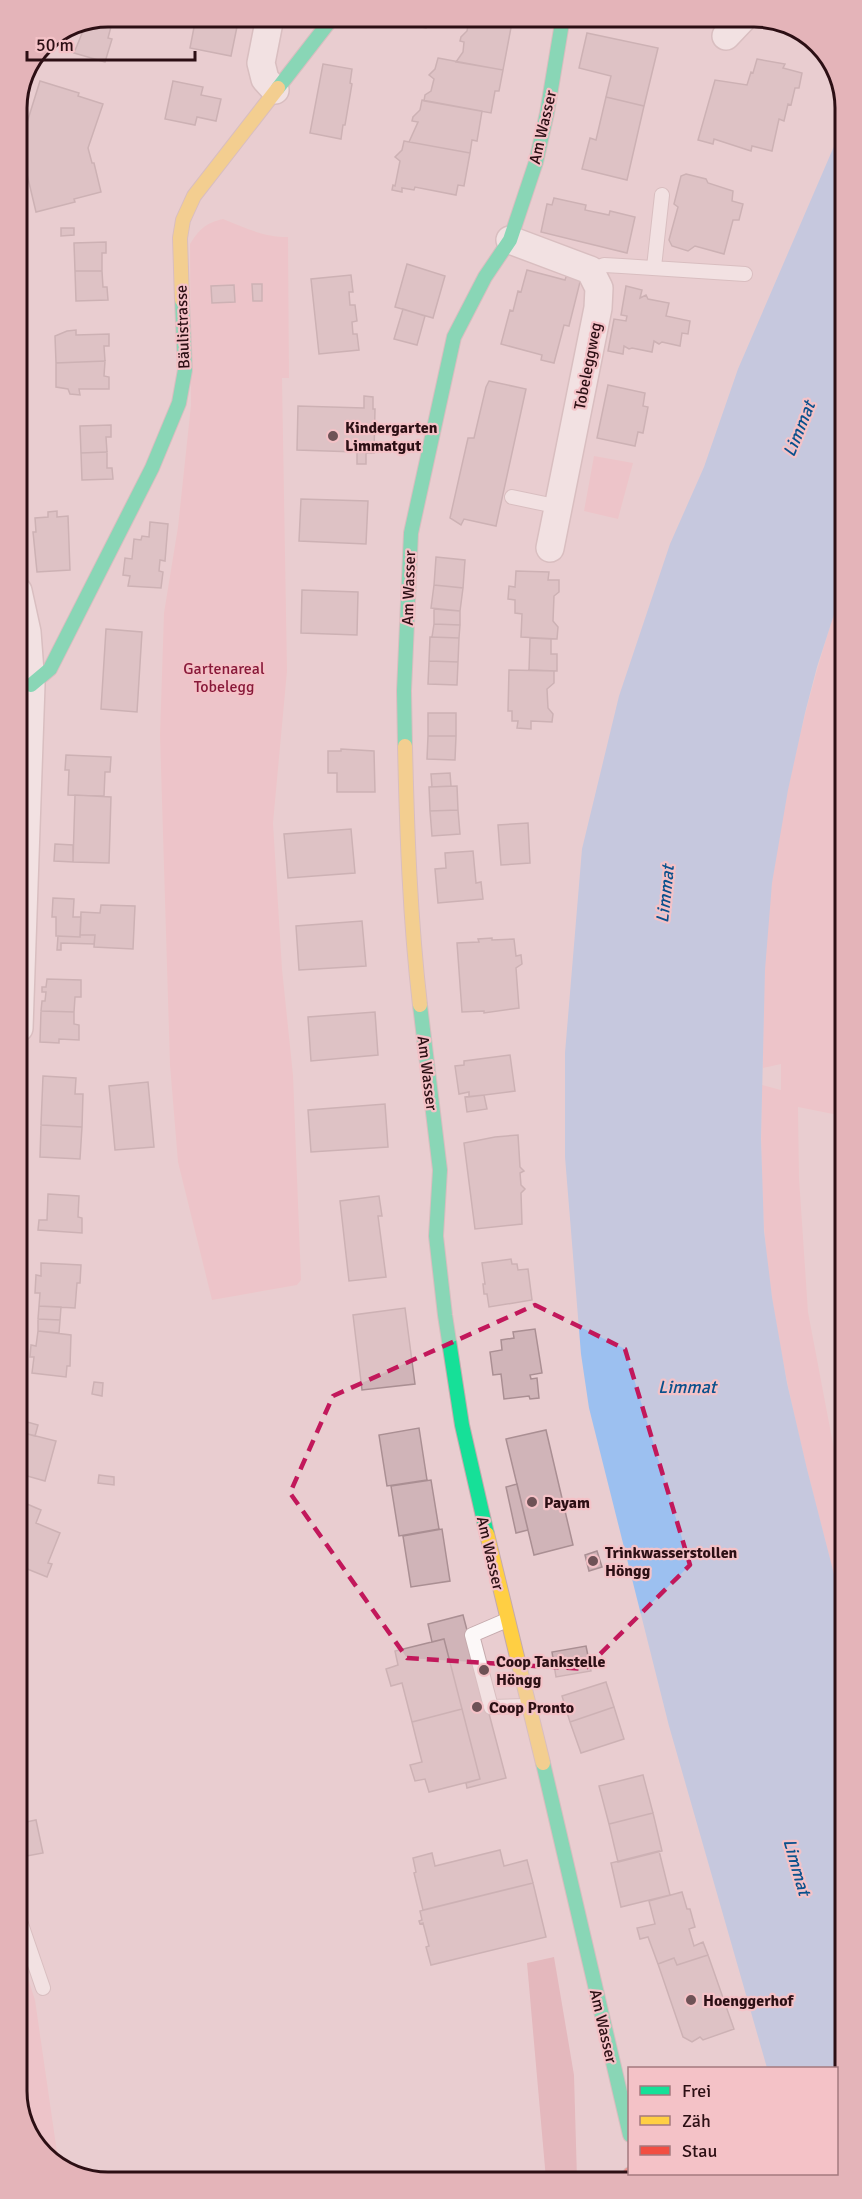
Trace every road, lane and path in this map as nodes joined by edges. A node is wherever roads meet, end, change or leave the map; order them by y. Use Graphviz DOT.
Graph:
graph roads {
  1 [pos="268,27"];
  2 [pos="325,27"];
  3 [pos="561,27"];
  4 [pos="275,90"];
  5 [pos="662,195"];
  6 [pos="510,240"];
  7 [pos="654,267"];
  8 [pos="590,270"];
  9 [pos="745,274"];
  10 [pos="512,497"];
  11 [pos="560,507"];
  12 [pos="550,548"];
  13 [pos="27,632"];
  14 [pos="31,685"];
  15 [pos="27,799"];
  16 [pos="507,1620"];
  17 [pos="529,1706"];
  18 [pos="27,1941"];
  19 [pos="43,1988"];
  20 [pos="628,2127"];
  1 -- 4 [label="street"];
  2 -- 4 [label="street, Bäulistrasse"];
  3 -- 6 [label="street, Am Wasser"];
  4 -- 14 [label="street, Bäulistrasse"];
  5 -- 7 [label="lane"];
  6 -- 8 [label="street"];
  6 -- 16 [label="street, Am Wasser"];
  7 -- 8 [label="lane"];
  7 -- 9 [label="lane"];
  8 -- 11 [label="street, Tobeleggweg"];
  10 -- 11 [label="lane"];
  11 -- 12 [label="street, Tobeleggweg"];
  13 -- 14 [label="street"];
  14 -- 15 [label="street"];
  16 -- 17 [label="street, Am Wasser"];
  16 -- 17 [label="lane"];
  17 -- 20 [label="street, Am Wasser"];
  18 -- 19 [label="lane"];
}
